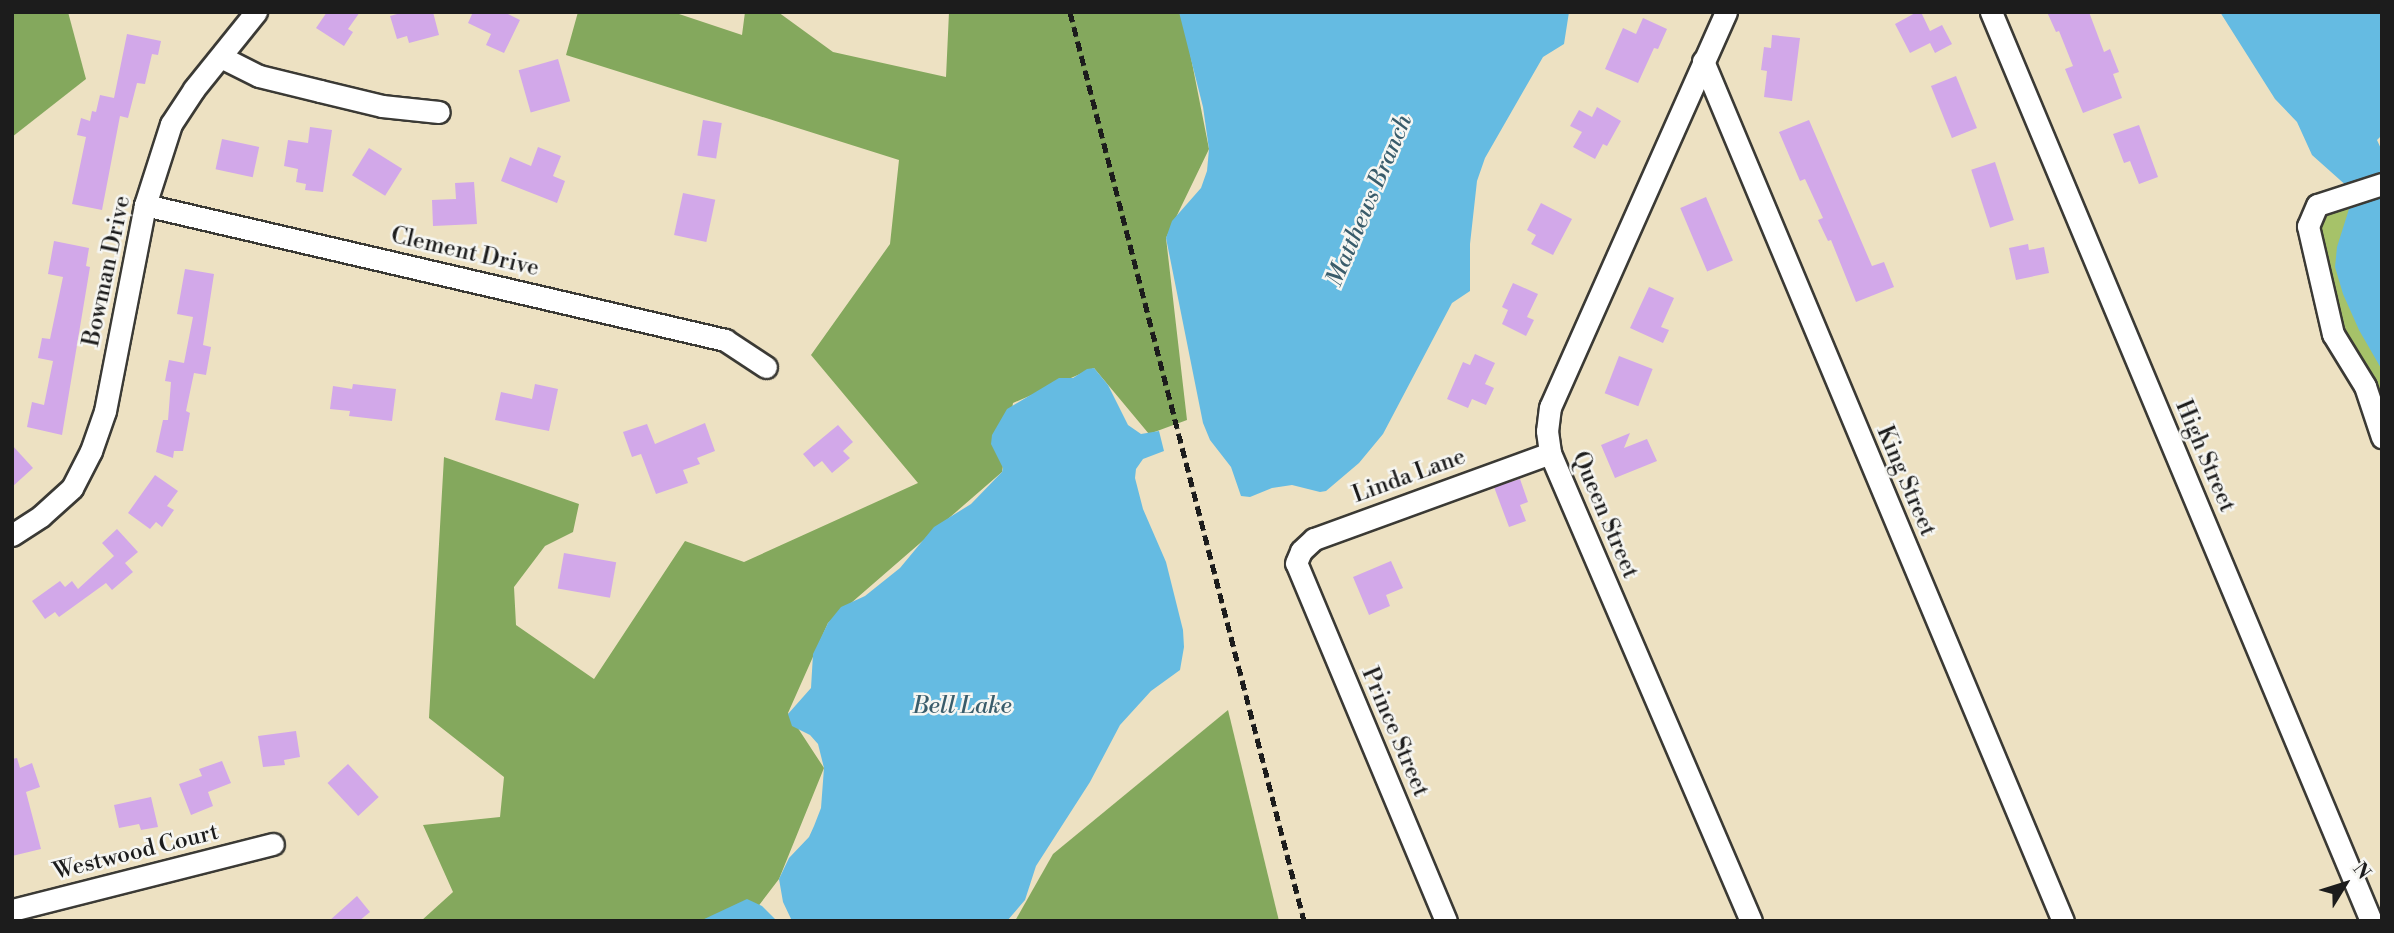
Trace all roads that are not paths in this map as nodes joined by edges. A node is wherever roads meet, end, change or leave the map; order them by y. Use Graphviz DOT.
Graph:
graph roads {
  1 [pos="256,12"];
  2 [pos="1726,12"];
  3 [pos="1991,12"];
  4 [pos="221,57"];
  5 [pos="1703,61"];
  6 [pos="439,112"];
  7 [pos="2382,184"];
  8 [pos="145,205"];
  9 [pos="766,367"];
  10 [pos="2382,437"];
  11 [pos="1550,453"];
  12 [pos="12,535"];
  13 [pos="1296,563"];
  14 [pos="273,845"];
  15 [pos="12,910"];
  16 [pos="1446,921"];
  17 [pos="1751,921"];
  18 [pos="2063,921"];
  19 [pos="2371,921"];
  1 -- 4 [label="street, Bowman Drive"];
  2 -- 5 [label="street, Queen Street"];
  3 -- 19 [label="street, High Street"];
  4 -- 6 [label="street"];
  4 -- 8 [label="street, Bowman Drive"];
  5 -- 11 [label="street, Queen Street"];
  5 -- 18 [label="street, King Street"];
  7 -- 10 [label="street"];
  8 -- 9 [label="street, Clement Drive"];
  8 -- 12 [label="street, Bowman Drive"];
  11 -- 13 [label="street, Linda Lane"];
  11 -- 17 [label="street, Queen Street"];
  13 -- 16 [label="street, Prince Street"];
  14 -- 15 [label="street, Westwood Court"];
}
